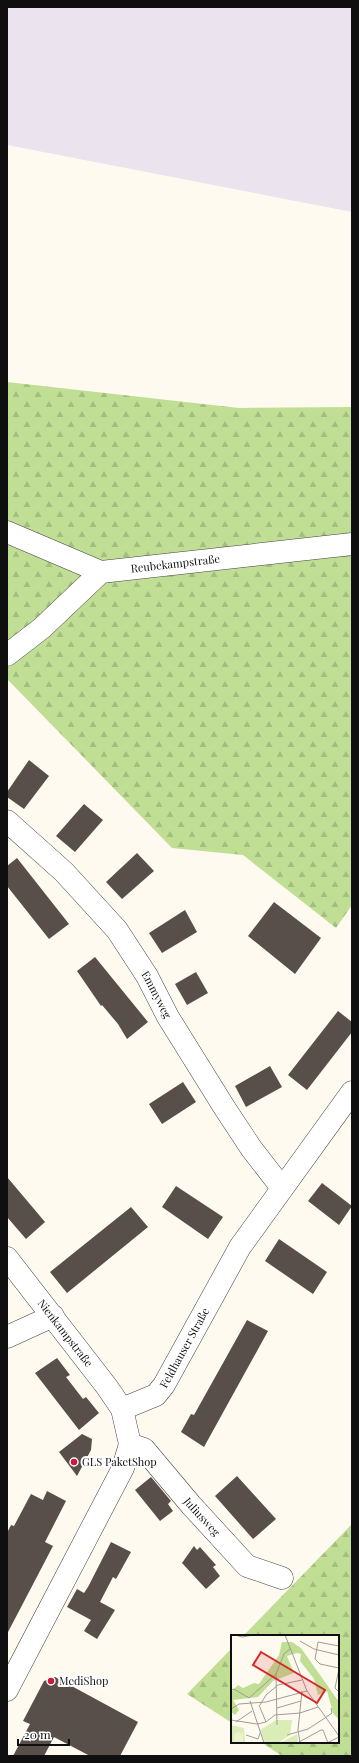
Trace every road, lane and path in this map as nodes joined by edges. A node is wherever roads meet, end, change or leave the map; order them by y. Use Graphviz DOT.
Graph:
graph roads {
  1 [pos="7,532"];
  2 [pos="352,544"];
  3 [pos="101,572"];
  4 [pos="7,655"];
  5 [pos="7,821"];
  6 [pos="352,1092"];
  7 [pos="282,1188"];
  8 [pos="7,1258"];
  9 [pos="53,1316"];
  10 [pos="7,1337"];
  11 [pos="122,1409"];
  12 [pos="130,1444"];
  13 [pos="282,1578"];
  14 [pos="7,1690"];
  1 -- 3 [label="street, Reubekampstraße"];
  2 -- 3 [label="street, Reubekampstraße"];
  3 -- 4 [label="street"];
  5 -- 7 [label="street, Emmyweg"];
  6 -- 7 [label="street, Feldhauser Straße"];
  7 -- 11 [label="street, Feldhauser Straße"];
  8 -- 9 [label="street, Nienkampstraße"];
  9 -- 10 [label="street"];
  9 -- 11 [label="street, Nienkampstraße"];
  11 -- 12 [label="street"];
  12 -- 13 [label="street, Juliusweg"];
  12 -- 14 [label="street"];
}
